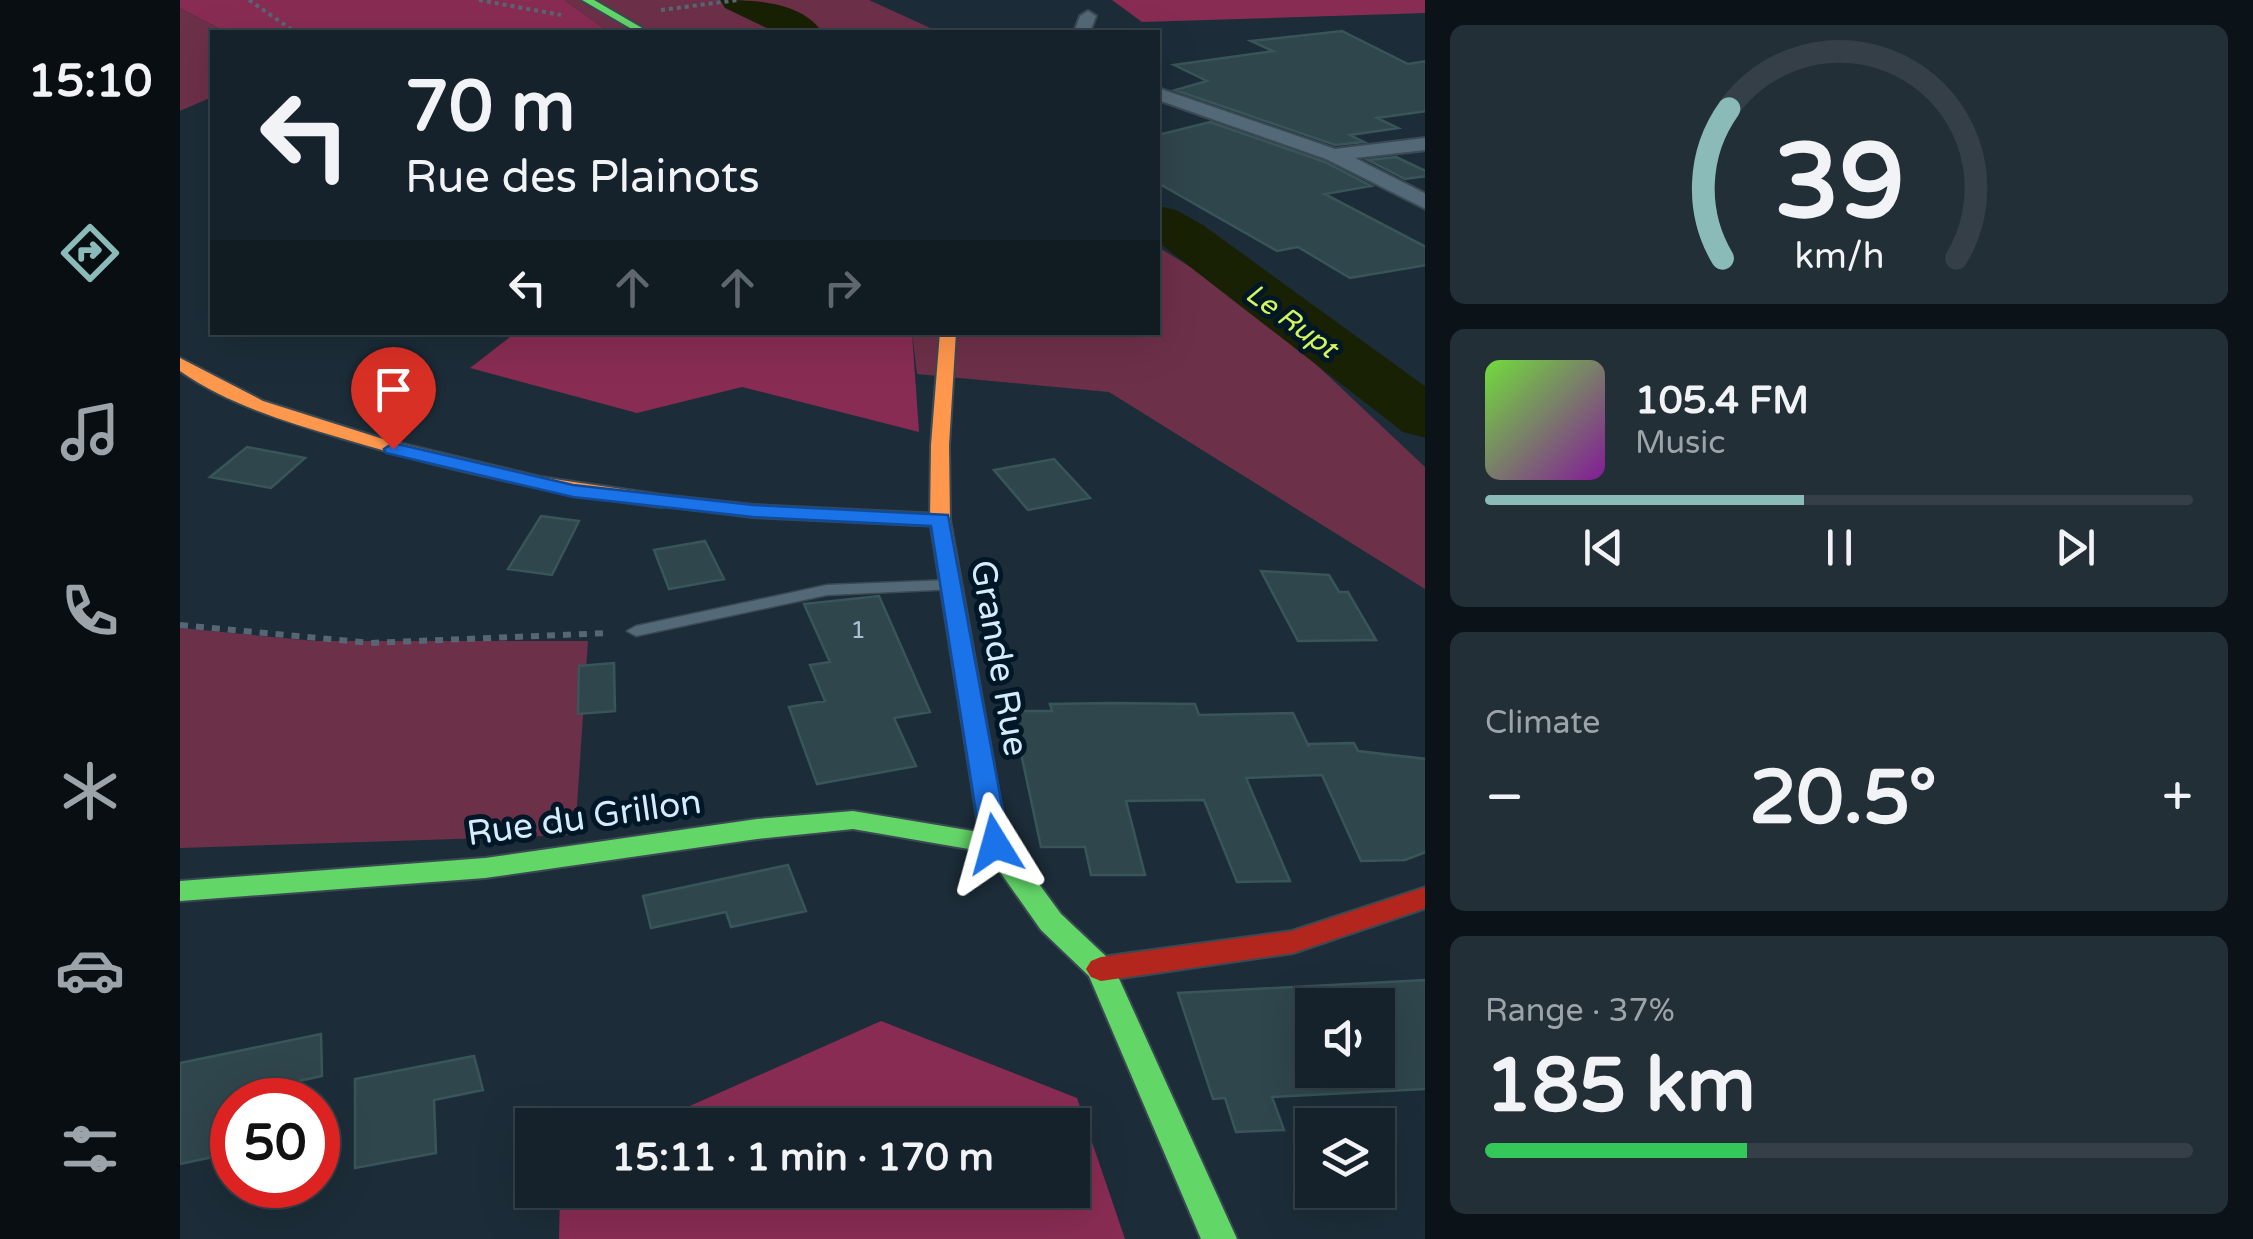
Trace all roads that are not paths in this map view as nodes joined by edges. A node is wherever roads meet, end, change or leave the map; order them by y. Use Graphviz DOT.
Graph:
graph roads {
  1 [pos="587,0"];
  2 [pos="640,30"];
  3 [pos="1160,95"];
  4 [pos="1425,144"];
  5 [pos="1332,156"];
  6 [pos="1425,202"];
  7 [pos="948,335"];
  8 [pos="180,362"];
  9 [pos="940,520"];
  10 [pos="951,585"];
  11 [pos="636,631"];
  12 [pos="995,844"];
  13 [pos="180,892"];
  14 [pos="1425,897"];
  15 [pos="1101,970"];
  16 [pos="1219,1239"];
  1 -- 2 [label="street"];
  3 -- 5 [label="street"];
  4 -- 5 [label="street"];
  5 -- 6 [label="street"];
  7 -- 9 [label="street, Grande Rue"];
  8 -- 9 [label="street"];
  9 -- 10 [label="street, Grande Rue"];
  10 -- 11 [label="lane"];
  10 -- 12 [label="street, Grande Rue"];
  12 -- 13 [label="street, Rue du Grillon"];
  12 -- 15 [label="street, Grande Rue"];
  14 -- 15 [label="street"];
  15 -- 16 [label="street, Grande Rue"];
}
